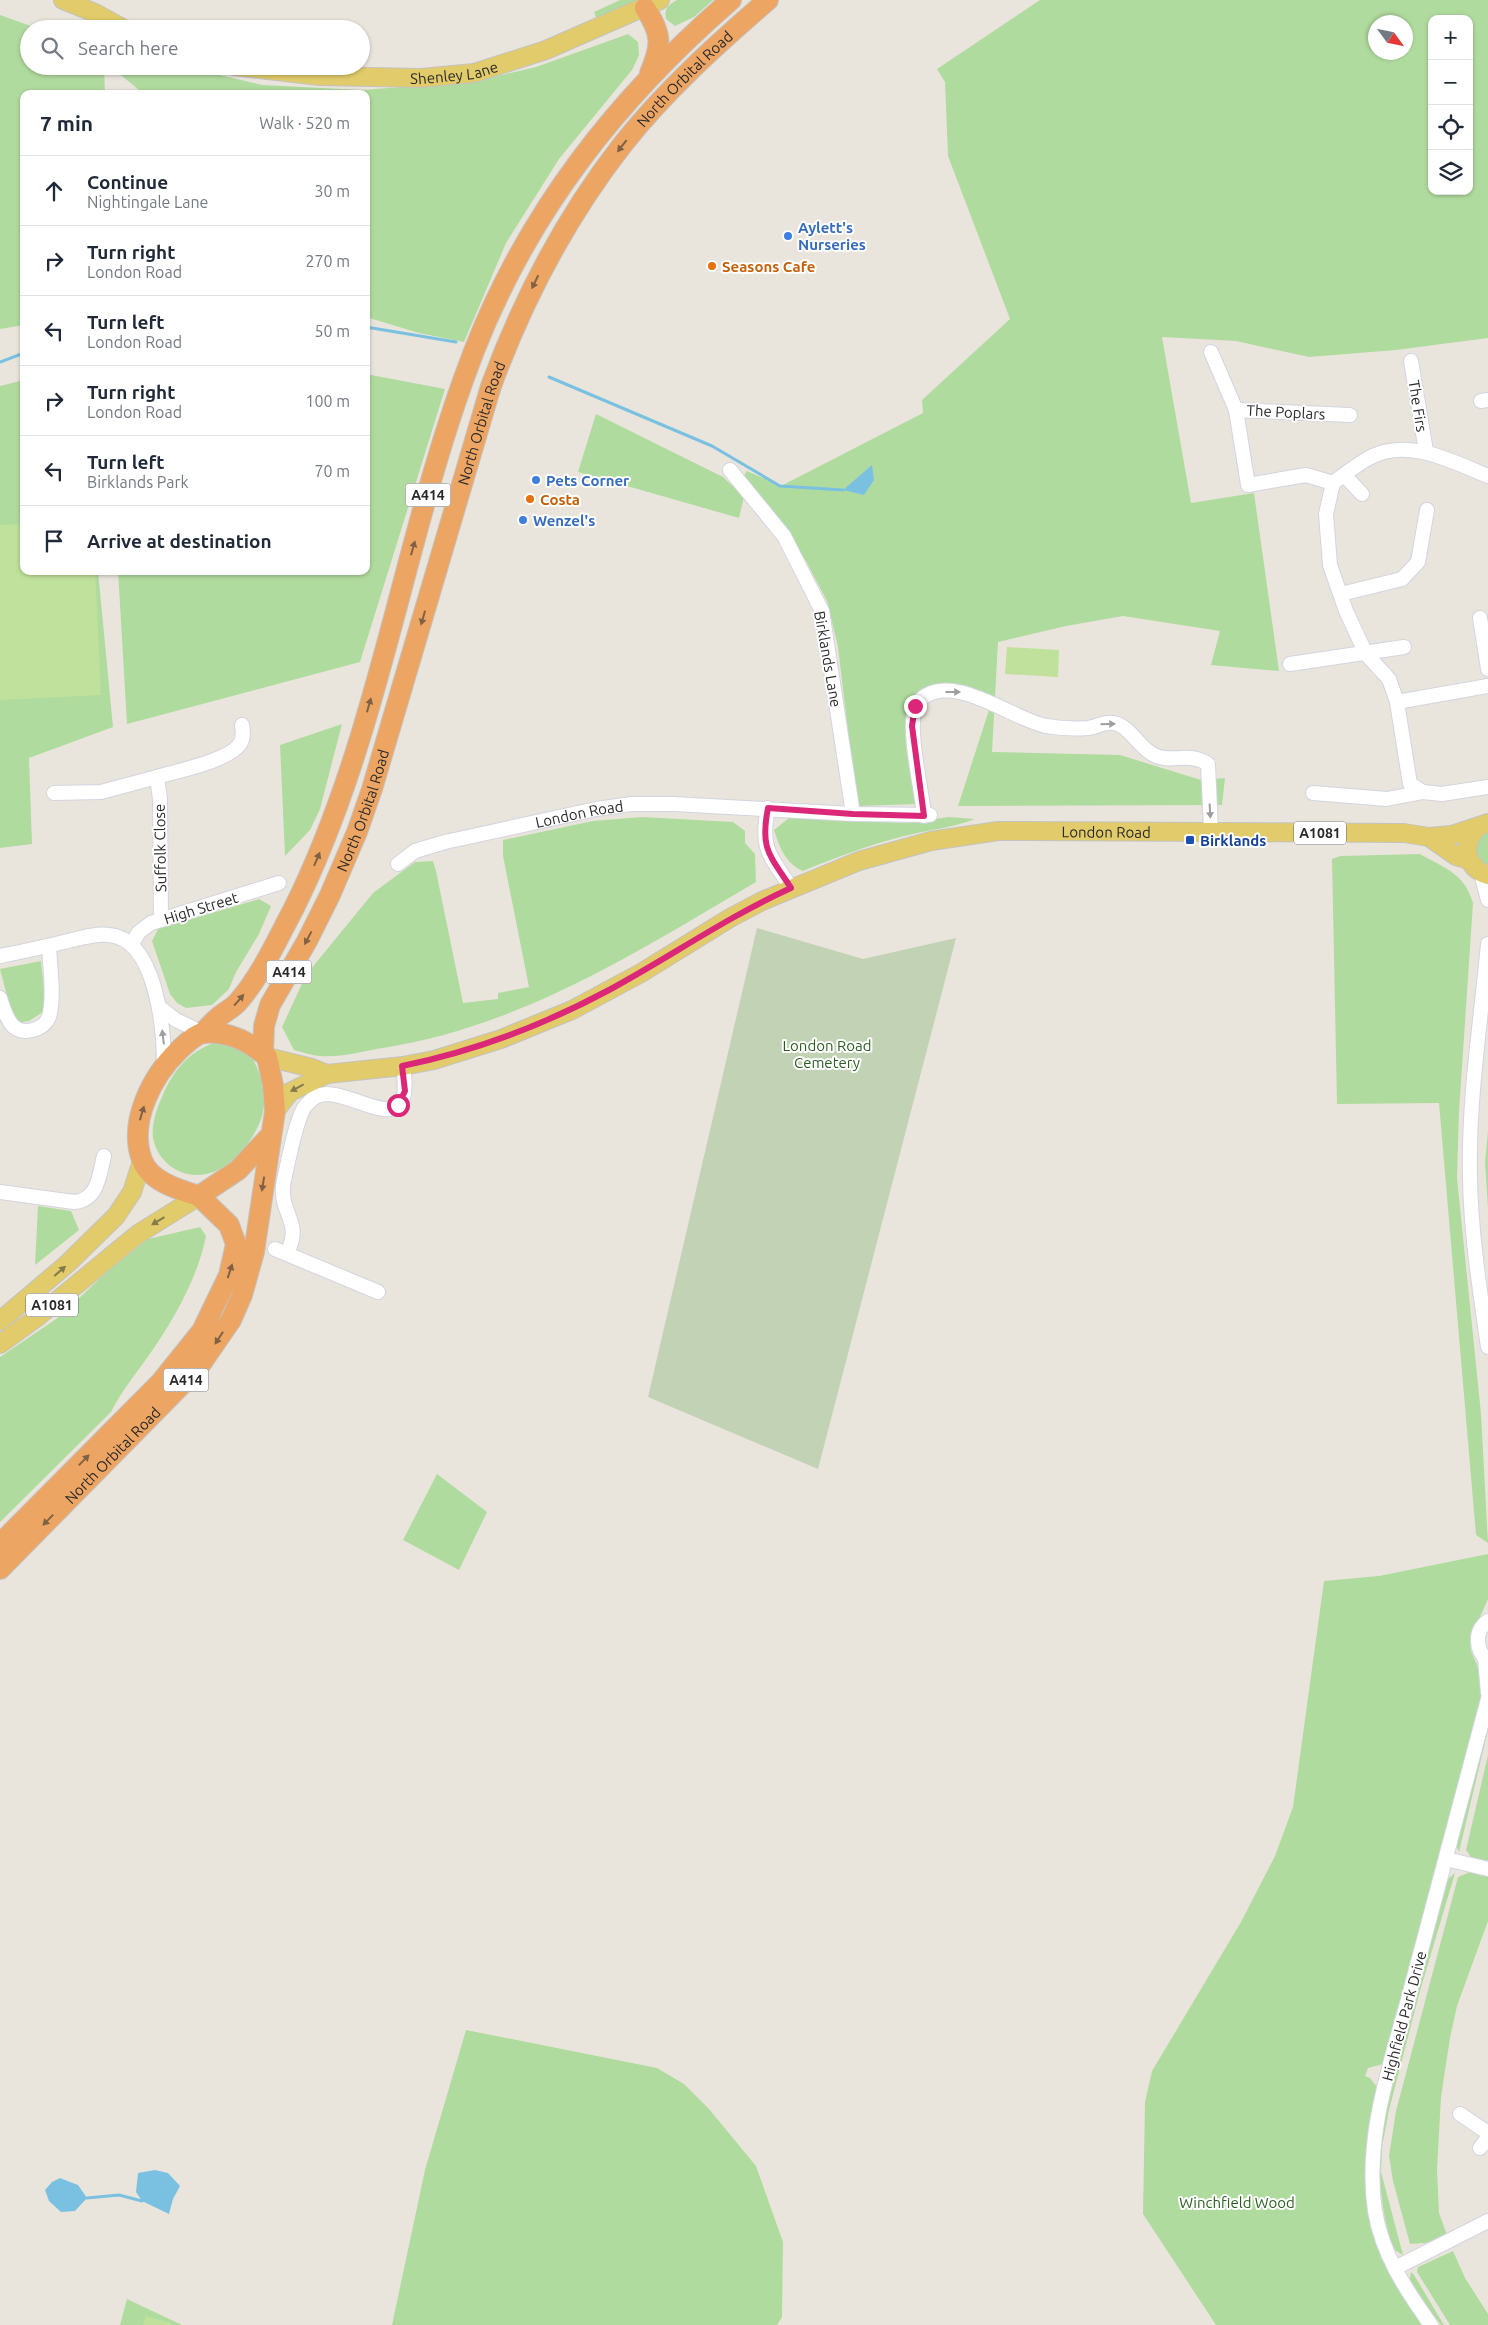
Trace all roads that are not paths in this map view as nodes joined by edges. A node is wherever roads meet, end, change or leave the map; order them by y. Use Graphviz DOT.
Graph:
graph roads {
  1 [pos="63,0"];
  2 [pos="731,0"];
  3 [pos="785,0"];
  4 [pos="653,4"];
  5 [pos="761,6"];
  6 [pos="710,18"];
  7 [pos="108,20"];
  8 [pos="656,26"];
  9 [pos="311,75"];
  10 [pos="648,77"];
  11 [pos="1211,352"];
  12 [pos="1411,361"];
  13 [pos="1236,410"];
  14 [pos="1350,415"];
  15 [pos="1426,451"];
  16 [pos="730,470"];
  17 [pos="1344,475"];
  18 [pos="1488,476"];
  19 [pos="1333,483"];
  20 [pos="1362,494"];
  21 [pos="1427,510"];
  22 [pos="1341,594"];
  23 [pos="1480,618"];
  24 [pos="1404,647"];
  25 [pos="1366,654"];
  26 [pos="1290,664"];
  27 [pos="1488,670"];
  28 [pos="1488,686"];
  29 [pos="1397,702"];
  30 [pos="242,724"];
  31 [pos="157,777"];
  32 [pos="1488,787"];
  33 [pos="1312,792"];
  34 [pos="1423,792"];
  35 [pos="54,793"];
  36 [pos="768,808"];
  37 [pos="853,814"];
  38 [pos="1482,826"];
  39 [pos="1211,831"];
  40 [pos="1429,837"];
  41 [pos="1469,860"];
  42 [pos="398,864"];
  43 [pos="1484,874"];
  44 [pos="279,883"];
  45 [pos="791,888"];
  46 [pos="1488,900"];
  47 [pos="161,920"];
  48 [pos="1488,944"];
  49 [pos="131,945"];
  50 [pos="48,946"];
  51 [pos="0,956"];
  52 [pos="0,998"];
  53 [pos="159,1007"];
  54 [pos="203,1033"];
  55 [pos="265,1055"];
  56 [pos="402,1066"];
  57 [pos="164,1067"];
  58 [pos="326,1074"];
  59 [pos="275,1111"];
  60 [pos="270,1136"];
  61 [pos="104,1156"];
  62 [pos="142,1161"];
  63 [pos="0,1192"];
  64 [pos="199,1196"];
  65 [pos="378,1292"];
  66 [pos="0,1321"];
  67 [pos="0,1344"];
  68 [pos="1488,1347"];
  69 [pos="0,1544"];
  70 [pos="0,1569"];
  71 [pos="1487,1619"];
  72 [pos="1486,1660"];
  73 [pos="1488,1693"];
  74 [pos="1488,1699"];
  75 [pos="1446,1859"];
  76 [pos="1488,1869"];
  77 [pos="1460,2114"];
  78 [pos="1485,2139"];
  79 [pos="1488,2221"];
  80 [pos="1395,2268"];
  81 [pos="1431,2325"];
  1 -- 7 [label="main road"];
  2 -- 6 [label="highway, North Orbital Road / A414"];
  3 -- 5 [label="highway, North Orbital Road"];
  4 -- 8 [label="highway"];
  4 -- 9 [label="main road, Shenley Lane"];
  5 -- 55 [label="highway, North Orbital Road / A414, one-way"];
  6 -- 8 [label="highway"];
  6 -- 10 [label="highway, North Orbital Road / A414"];
  8 -- 10 [label="highway"];
  54 -- 10 [label="highway, North Orbital Road / A414, one-way"];
  11 -- 13 [label="street"];
  12 -- 15 [label="street, The Firs"];
  13 -- 14 [label="street, The Poplars"];
  13 -- 19 [label="street, The Poplars"];
  15 -- 17 [label="street"];
  15 -- 18 [label="street"];
  16 -- 37 [label="street, Birklands Lane"];
  17 -- 19 [label="street"];
  17 -- 20 [label="street"];
  19 -- 22 [label="street"];
  21 -- 22 [label="street"];
  22 -- 25 [label="street"];
  23 -- 27 [label="street"];
  24 -- 25 [label="street"];
  25 -- 26 [label="street"];
  25 -- 29 [label="street"];
  28 -- 29 [label="street"];
  29 -- 34 [label="street"];
  30 -- 31 [label="street"];
  31 -- 35 [label="street"];
  31 -- 47 [label="street, Suffolk Close"];
  32 -- 34 [label="street"];
  33 -- 34 [label="street"];
  36 -- 37 [label="street, London Road"];
  36 -- 42 [label="street, London Road"];
  36 -- 45 [label="street"];
  37 -- 39 [label="street, London Road, one-way"];
  38 -- 40 [label="main road, London Road / A1081"];
  38 -- 41 [label="main road, London Road / A1081"];
  39 -- 40 [label="main road, London Road / A1081"];
  39 -- 45 [label="main road, London Road / A1081"];
  40 -- 41 [label="main road, London Road / A1081"];
  41 -- 43 [label="main road, London Road / A1081"];
  43 -- 46 [label="street"];
  44 -- 47 [label="street, High Street"];
  45 -- 56 [label="main road, London Road / A1081"];
  47 -- 49 [label="street, High Street"];
  48 -- 68 [label="street"];
  49 -- 50 [label="street"];
  49 -- 53 [label="street"];
  50 -- 51 [label="street"];
  50 -- 52 [label="street"];
  53 -- 54 [label="street"];
  57 -- 53 [label="street, one-way"];
  54 -- 55 [label="highway"];
  54 -- 57 [label="highway"];
  55 -- 58 [label="main road, London Road / A1081"];
  55 -- 59 [label="highway"];
  56 -- 58 [label="main road, London Road / A1081"];
  56 -- 65 [label="street"];
  62 -- 57 [label="highway, one-way"];
  58 -- 59 [label="main road, London Road / A1081, one-way"];
  59 -- 60 [label="highway"];
  60 -- 64 [label="highway"];
  60 -- 70 [label="highway, North Orbital Road / A414, one-way"];
  61 -- 63 [label="street"];
  62 -- 64 [label="highway"];
  66 -- 62 [label="main road, A1081, one-way"];
  64 -- 67 [label="main road, A1081, one-way"];
  69 -- 64 [label="highway, North Orbital Road / A414, one-way"];
  71 -- 72 [label="street"];
  72 -- 73 [label="street"];
  74 -- 75 [label="street, Highfield Park Drive"];
  75 -- 76 [label="street"];
  75 -- 80 [label="street, Highfield Park Drive"];
  77 -- 78 [label="street"];
  79 -- 80 [label="street"];
  80 -- 81 [label="street, Highfield Park Drive"];
}
